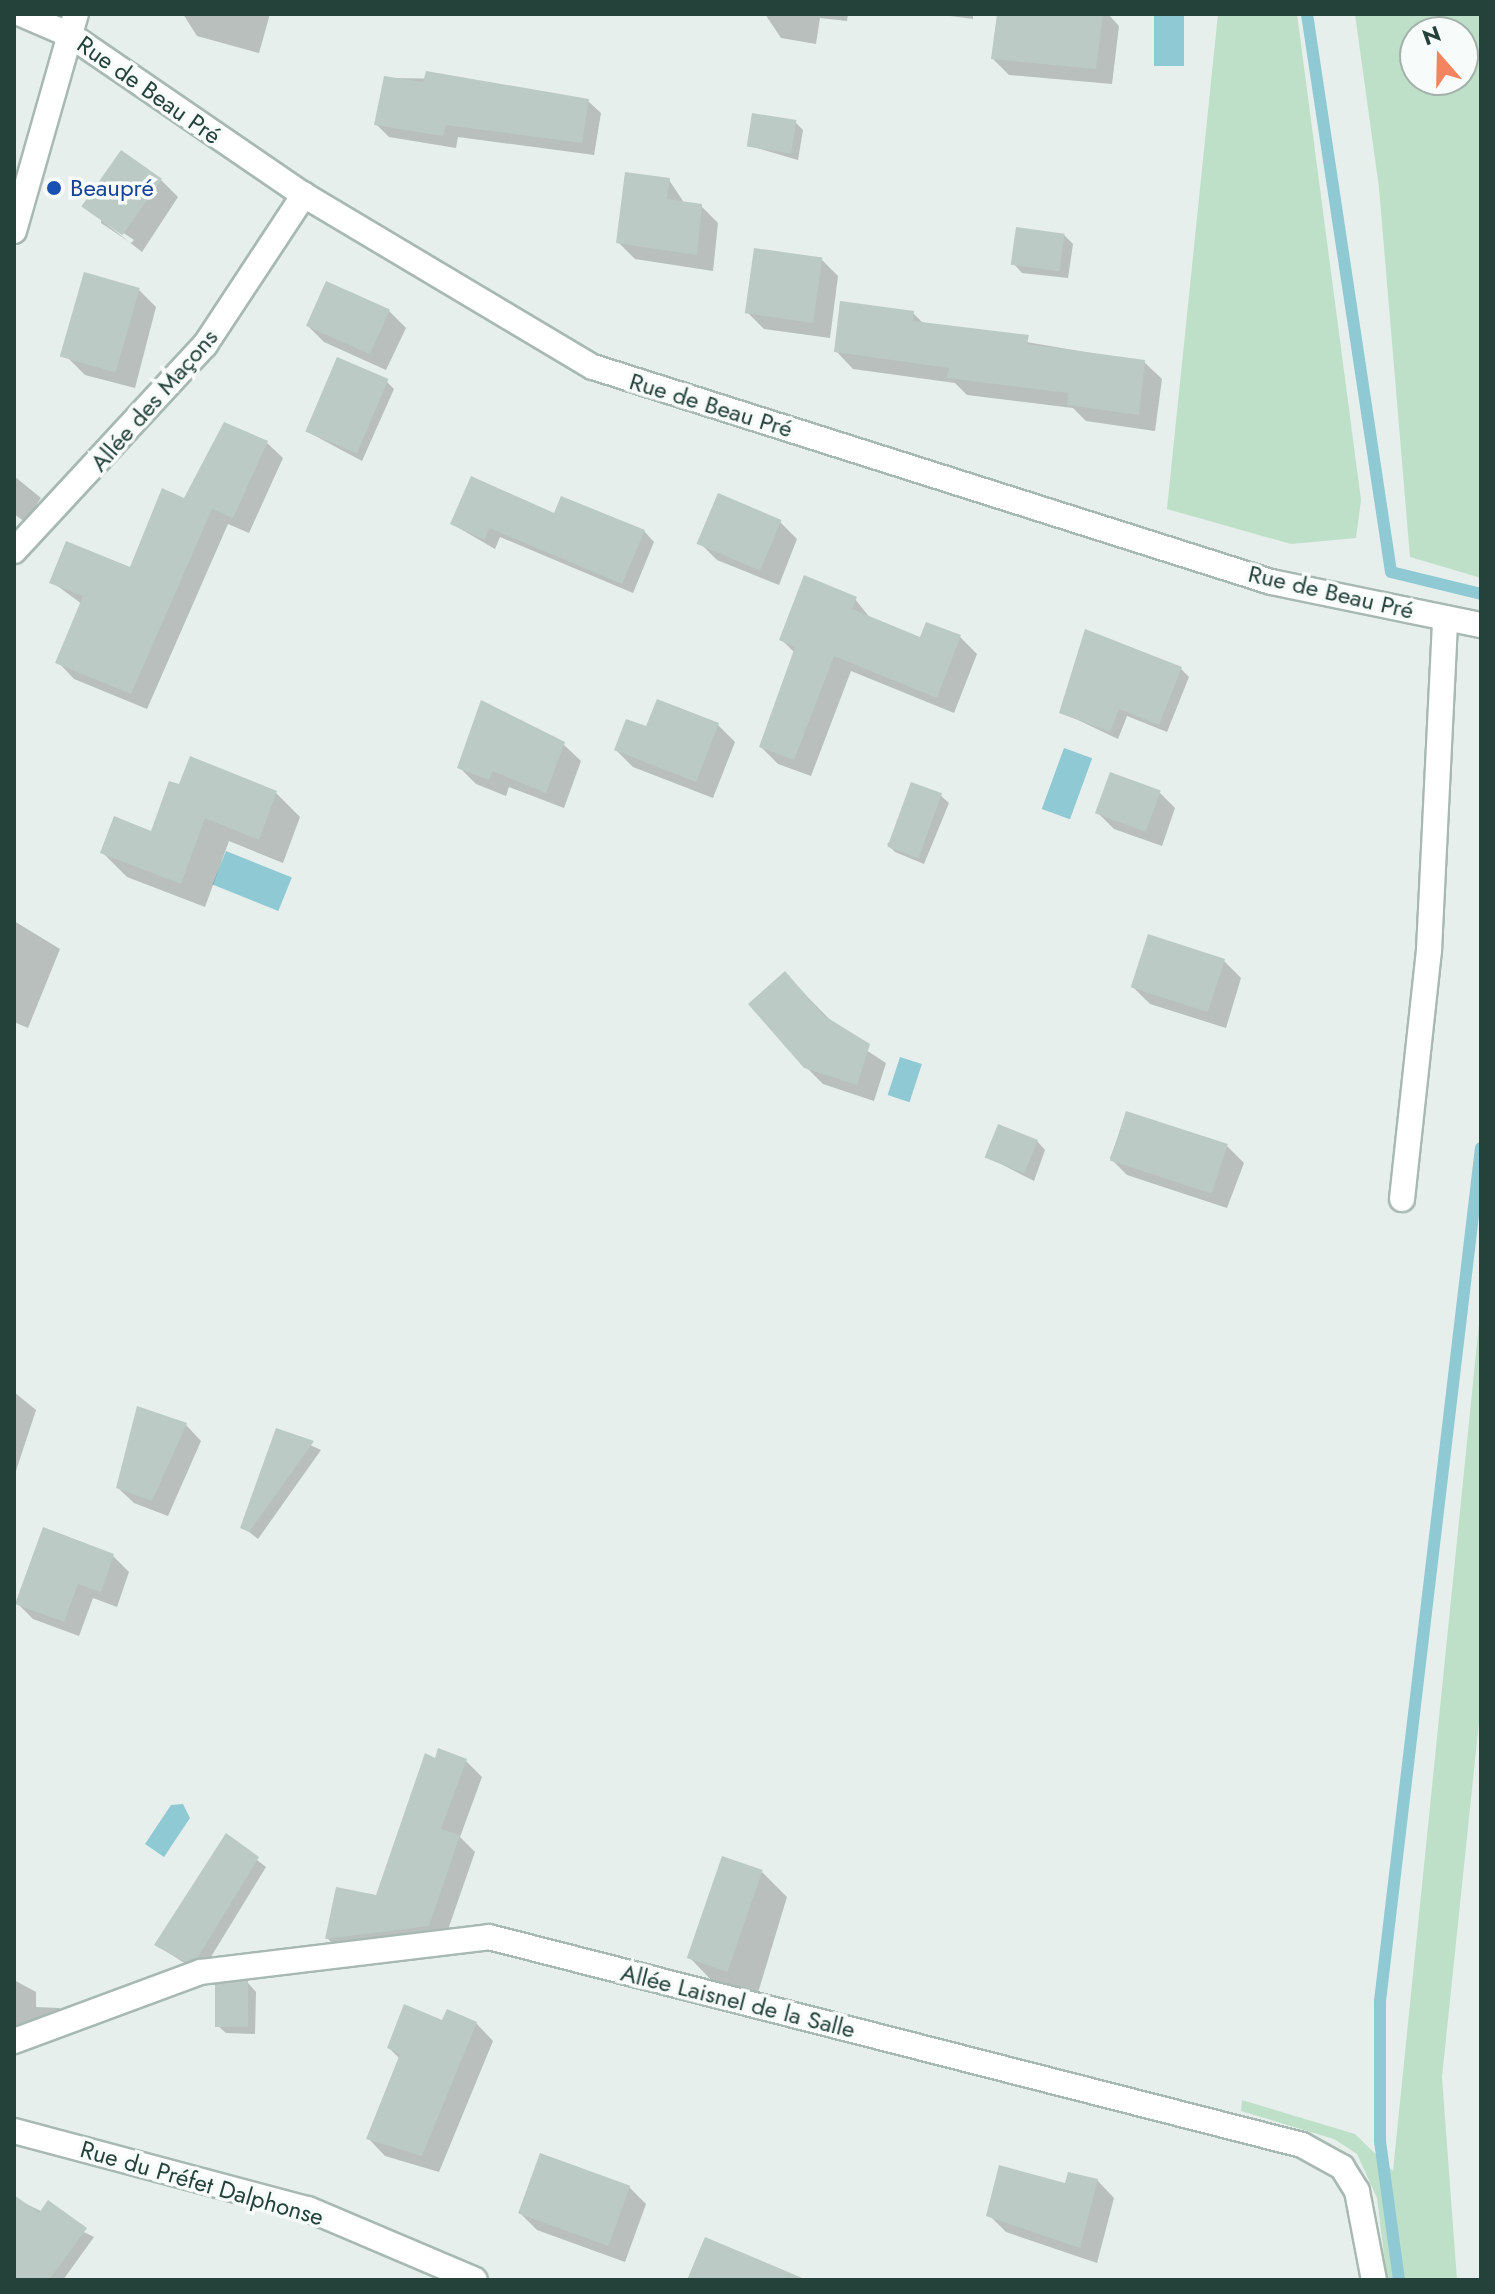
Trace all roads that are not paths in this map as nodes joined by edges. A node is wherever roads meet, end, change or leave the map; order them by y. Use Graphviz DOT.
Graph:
graph roads {
  1 [pos="21,14"];
  2 [pos="73,24"];
  3 [pos="304,195"];
  4 [pos="14,231"];
  5 [pos="14,551"];
  6 [pos="1445,618"];
  7 [pos="1479,624"];
  8 [pos="1402,1199"];
  9 [pos="14,2041"];
  10 [pos="14,2131"];
  11 [pos="475,2280"];
  12 [pos="1374,2280"];
  1 -- 2 [label="street, Rue de Beau Pré"];
  2 -- 3 [label="street, Rue de Beau Pré"];
  2 -- 4 [label="street"];
  3 -- 5 [label="street, Allée des Maçons"];
  3 -- 6 [label="street, Rue de Beau Pré"];
  6 -- 7 [label="street, Rue de Beau Pré"];
  6 -- 8 [label="street"];
  9 -- 12 [label="street, Allée Laisnel de la Salle"];
  10 -- 11 [label="street, Rue du Préfet Dalphonse"];
}
